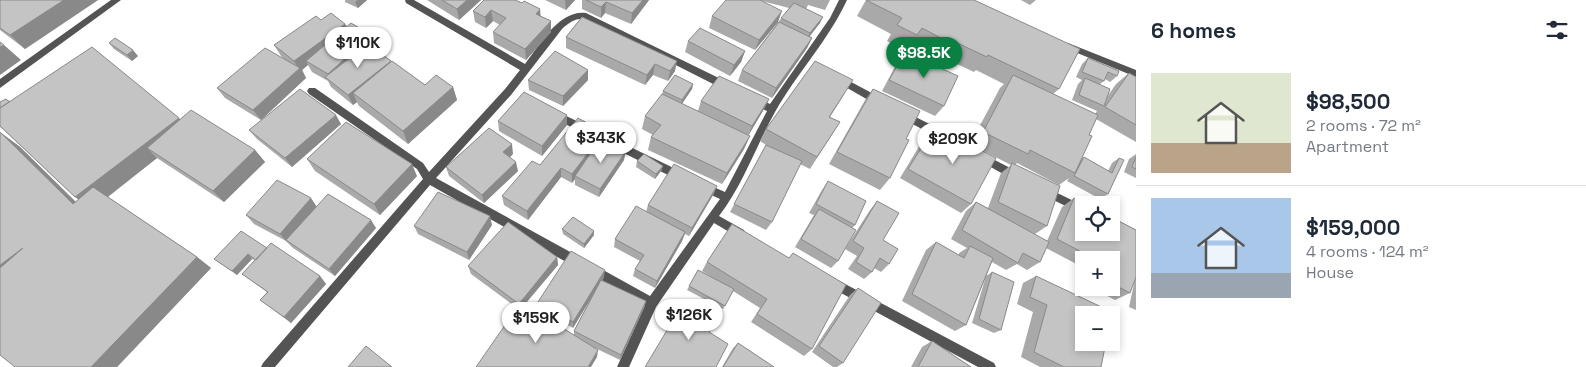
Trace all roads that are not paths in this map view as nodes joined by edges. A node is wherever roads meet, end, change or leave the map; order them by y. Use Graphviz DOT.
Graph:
graph roads {
  1 [pos="117,0"];
  2 [pos="843,0"];
  3 [pos="409,1"];
  4 [pos="1063,43"];
  5 [pos="526,70"];
  6 [pos="1136,74"];
  7 [pos="831,76"];
  8 [pos="0,84"];
  9 [pos="312,91"];
  10 [pos="543,109"];
  11 [pos="772,109"];
  12 [pos="952,141"];
  13 [pos="978,155"];
  14 [pos="429,180"];
  15 [pos="727,198"];
  16 [pos="1075,206"];
  17 [pos="712,217"];
  18 [pos="746,236"];
  19 [pos="825,278"];
  20 [pos="652,303"];
  21 [pos="267,367"];
  22 [pos="622,367"];
  23 [pos="990,367"];
  1 -- 8 [label="street"];
  2 -- 11 [label="street"];
  3 -- 5 [label="street"];
  4 -- 6 [label="street"];
  5 -- 11 [label="street"];
  5 -- 14 [label="street"];
  7 -- 12 [label="street"];
  9 -- 14 [label="street"];
  10 -- 15 [label="street"];
  11 -- 15 [label="street"];
  13 -- 16 [label="street"];
  14 -- 20 [label="street"];
  14 -- 21 [label="street"];
  15 -- 17 [label="street"];
  17 -- 18 [label="street"];
  17 -- 20 [label="street"];
  19 -- 23 [label="street"];
  20 -- 22 [label="street"];
}
